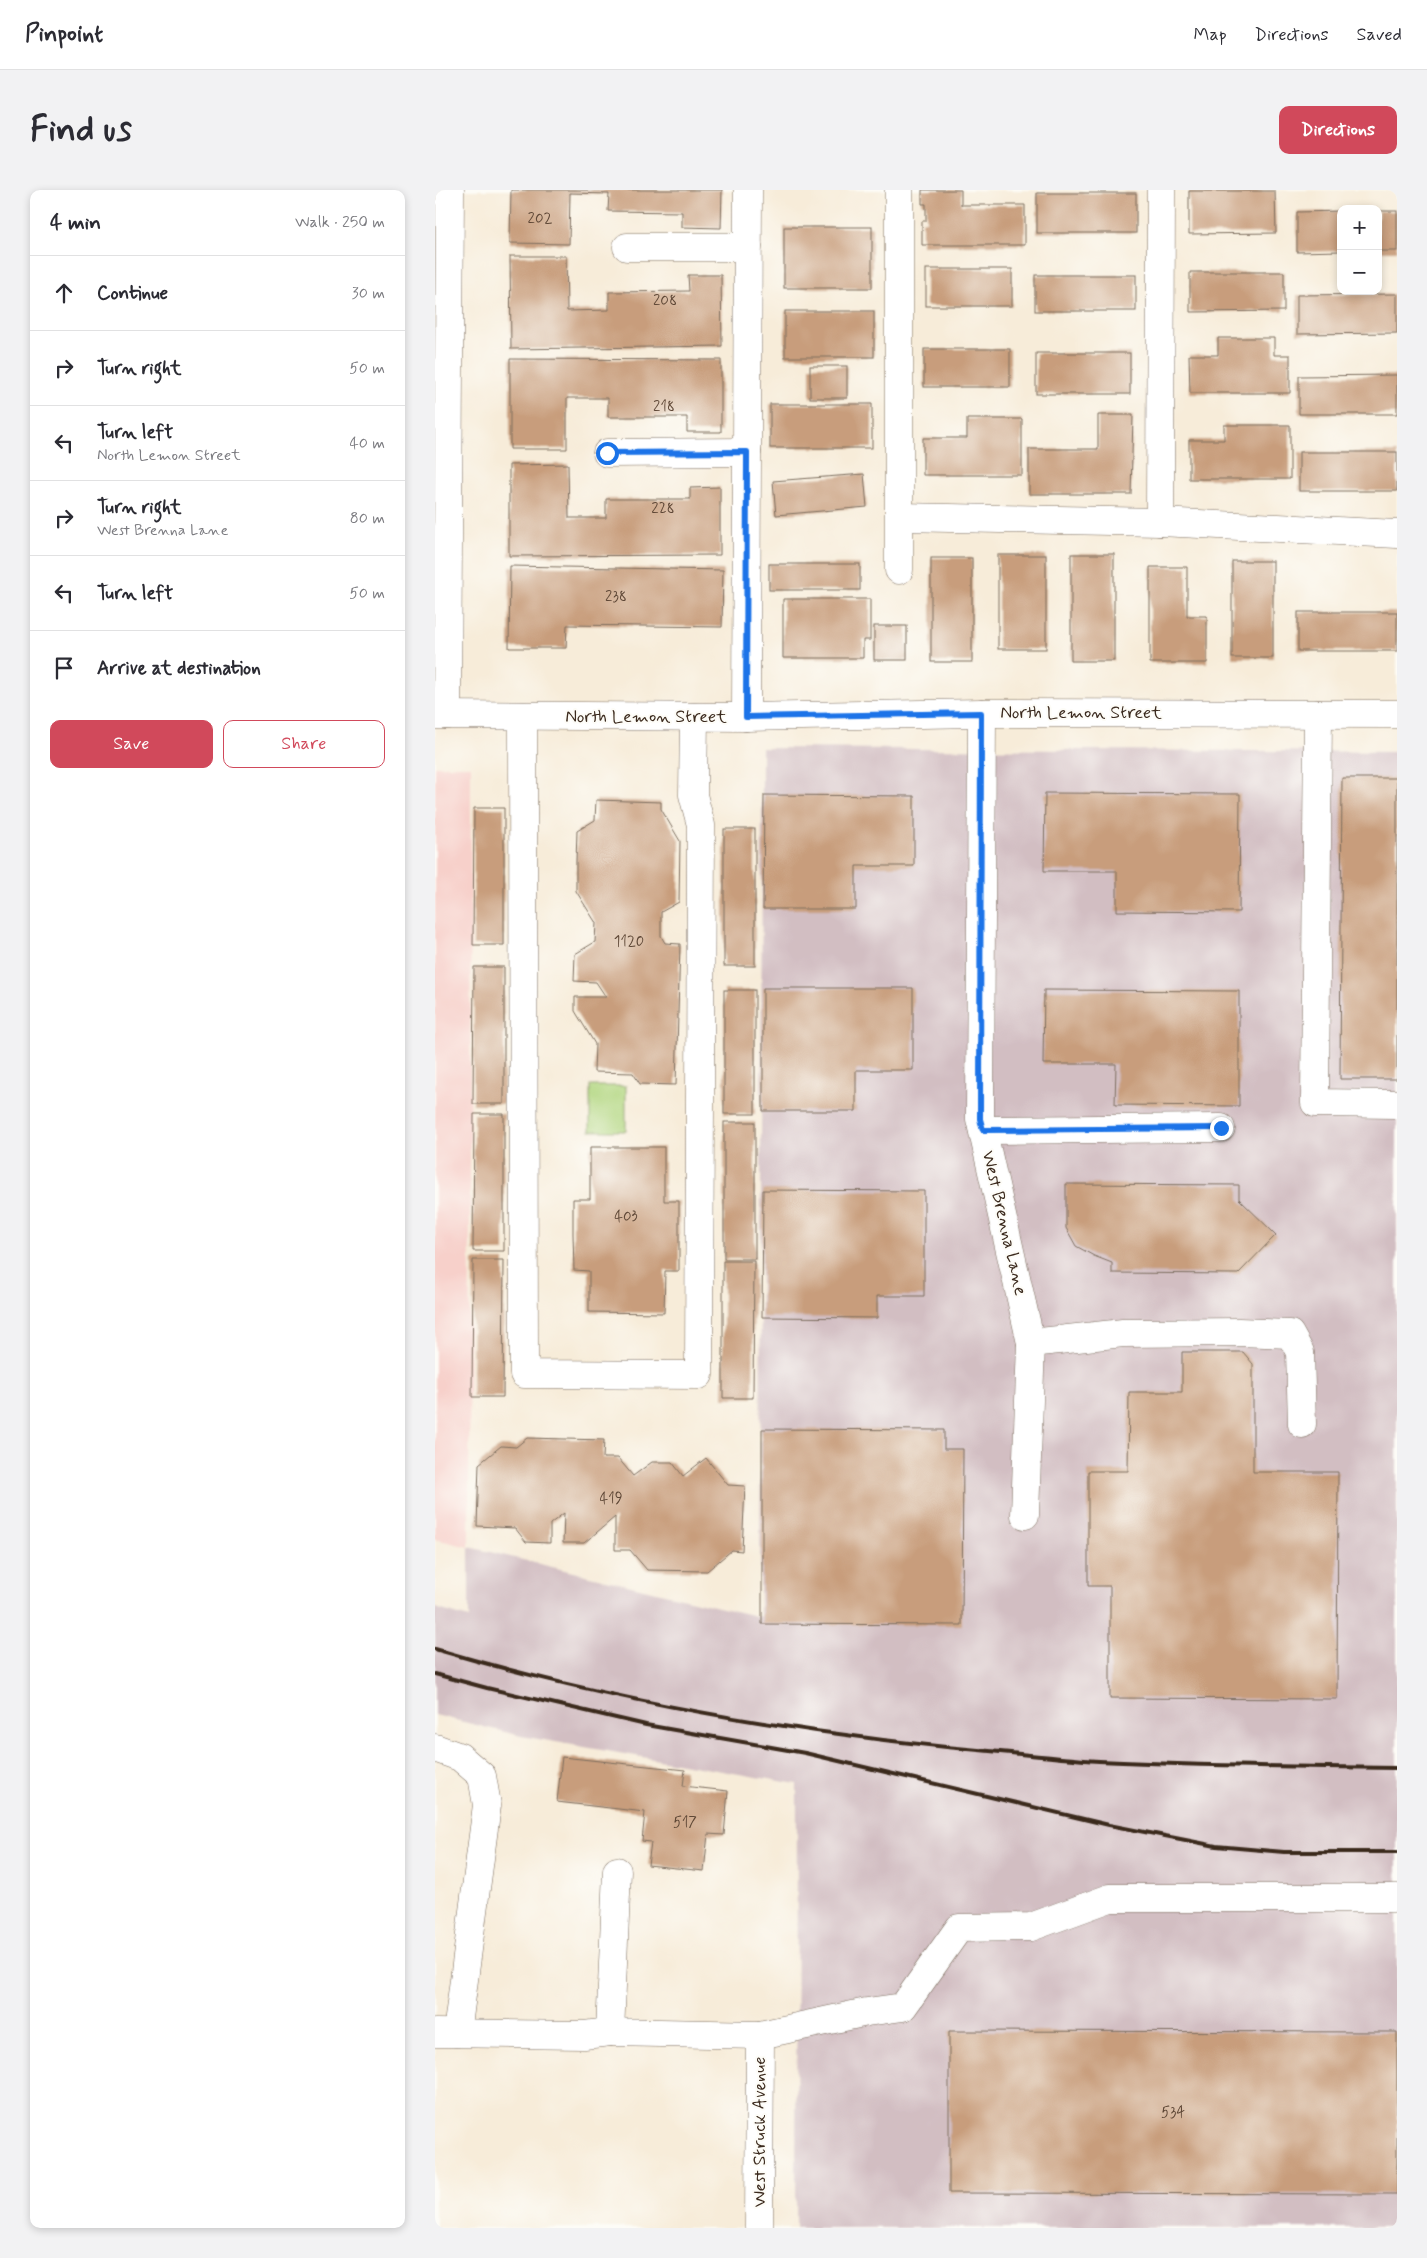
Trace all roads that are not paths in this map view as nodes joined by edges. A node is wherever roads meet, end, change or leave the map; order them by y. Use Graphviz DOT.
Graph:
graph roads {
  1 [pos="450,190"];
  2 [pos="748,190"];
  3 [pos="899,190"];
  4 [pos="1161,190"];
  5 [pos="627,247"];
  6 [pos="748,247"];
  7 [pos="747,452"];
  8 [pos="607,453"];
  9 [pos="901,516"];
  10 [pos="1160,522"];
  11 [pos="1397,534"];
  12 [pos="899,570"];
  13 [pos="981,713"];
  14 [pos="1318,714"];
  15 [pos="1397,714"];
  16 [pos="441,715"];
  17 [pos="523,716"];
  18 [pos="695,717"];
  19 [pos="746,717"];
  20 [pos="1397,1104"];
  21 [pos="1221,1128"];
  22 [pos="983,1130"];
  23 [pos="1031,1343"];
  24 [pos="1302,1424"];
  25 [pos="1025,1516"];
  26 [pos="435,1748"];
  27 [pos="617,1871"];
  28 [pos="1397,1898"];
  29 [pos="611,2032"];
  30 [pos="446,2033"];
  31 [pos="760,2035"];
  32 [pos="759,2228"];
  1 -- 16 [label="street"];
  2 -- 6 [label="street"];
  3 -- 9 [label="street"];
  4 -- 10 [label="street"];
  5 -- 6 [label="street"];
  6 -- 7 [label="street"];
  7 -- 8 [label="street"];
  7 -- 19 [label="street"];
  9 -- 10 [label="street"];
  9 -- 12 [label="street"];
  10 -- 11 [label="street"];
  13 -- 14 [label="street, North Lemon Street"];
  13 -- 19 [label="street, North Lemon Street"];
  13 -- 22 [label="street, West Brenna Lane"];
  14 -- 15 [label="street, North Lemon Street"];
  14 -- 20 [label="street"];
  16 -- 17 [label="street, North Lemon Street"];
  17 -- 18 [label="street, North Lemon Street"];
  17 -- 18 [label="street"];
  18 -- 19 [label="street, North Lemon Street"];
  21 -- 22 [label="street"];
  22 -- 23 [label="street, West Brenna Lane"];
  23 -- 24 [label="street"];
  23 -- 25 [label="street, West Brenna Lane"];
  26 -- 30 [label="street"];
  27 -- 29 [label="street"];
  28 -- 31 [label="street"];
  29 -- 30 [label="street"];
  29 -- 31 [label="street"];
  31 -- 32 [label="street, West Struck Avenue"];
}
